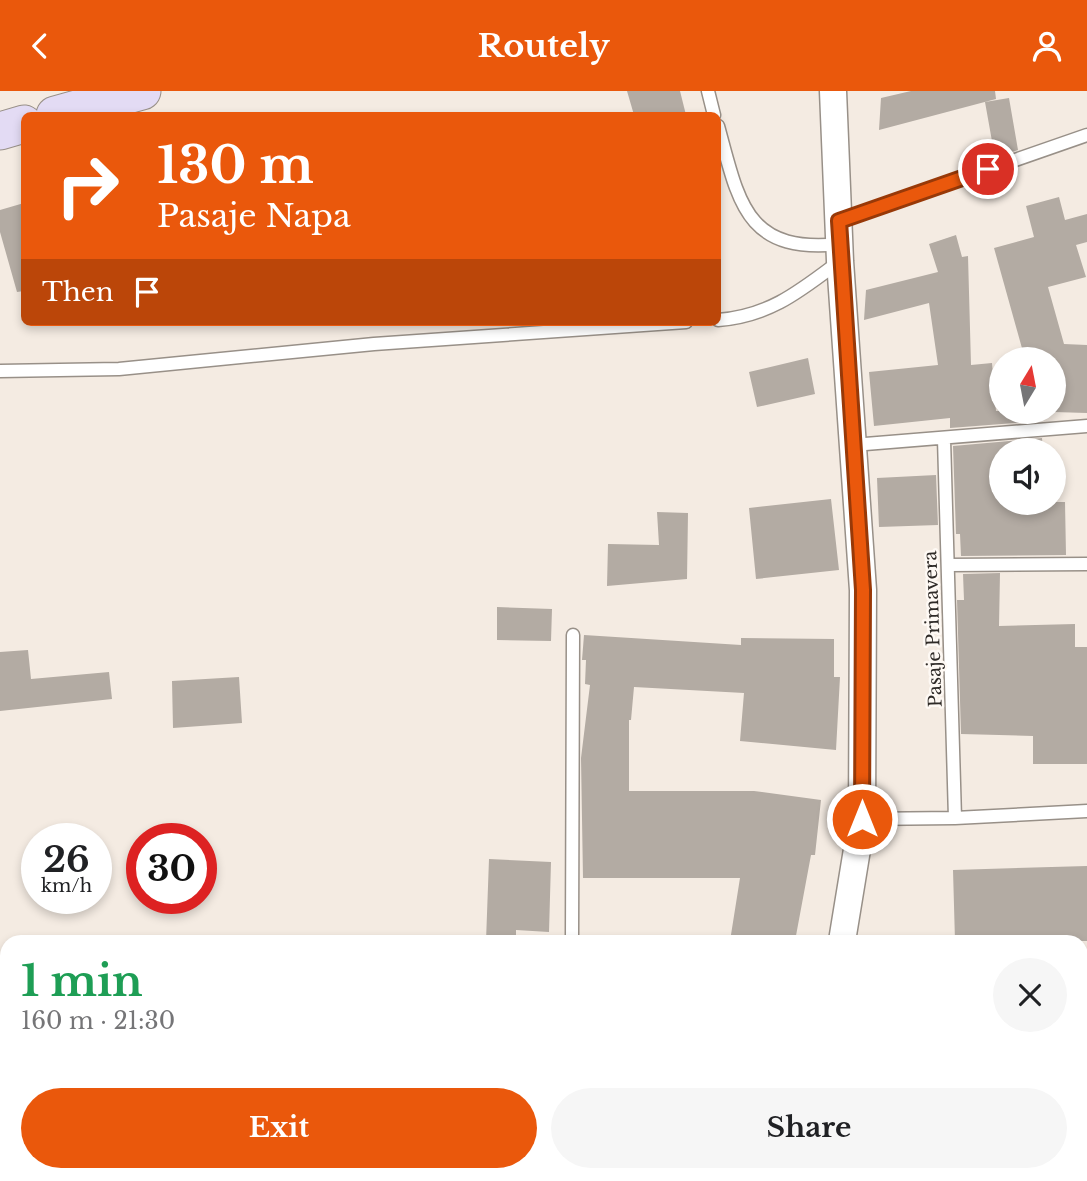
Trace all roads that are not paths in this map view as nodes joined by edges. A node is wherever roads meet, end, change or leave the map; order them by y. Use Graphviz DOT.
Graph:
graph roads {
  1 [pos="142,91"];
  2 [pos="708,91"];
  3 [pos="833,91"];
  4 [pos="66,112"];
  5 [pos="714,112"];
  6 [pos="21,125"];
  7 [pos="0,131"];
  8 [pos="1087,135"];
  9 [pos="721,137"];
  10 [pos="840,242"];
  11 [pos="721,320"];
  12 [pos="629,326"];
  13 [pos="0,371"];
  14 [pos="1087,426"];
  15 [pos="944,439"];
  16 [pos="853,445"];
  17 [pos="1087,564"];
  18 [pos="949,565"];
  19 [pos="573,635"];
  20 [pos="1087,811"];
  21 [pos="955,818"];
  22 [pos="862,819"];
  23 [pos="572,935"];
  24 [pos="843,935"];
  1 -- 4 [label="main road"];
  2 -- 5 [label="lane"];
  3 -- 10 [label="street"];
  6 -- 7 [label="main road"];
  8 -- 10 [label="lane"];
  9 -- 10 [label="lane"];
  10 -- 11 [label="lane"];
  10 -- 16 [label="street"];
  12 -- 13 [label="lane"];
  14 -- 15 [label="lane"];
  15 -- 16 [label="lane"];
  15 -- 18 [label="lane, Pasaje Primavera"];
  16 -- 22 [label="street"];
  17 -- 18 [label="lane"];
  18 -- 21 [label="lane, Pasaje Primavera"];
  19 -- 23 [label="lane"];
  20 -- 21 [label="lane"];
  21 -- 22 [label="lane"];
  22 -- 24 [label="street"];
}
